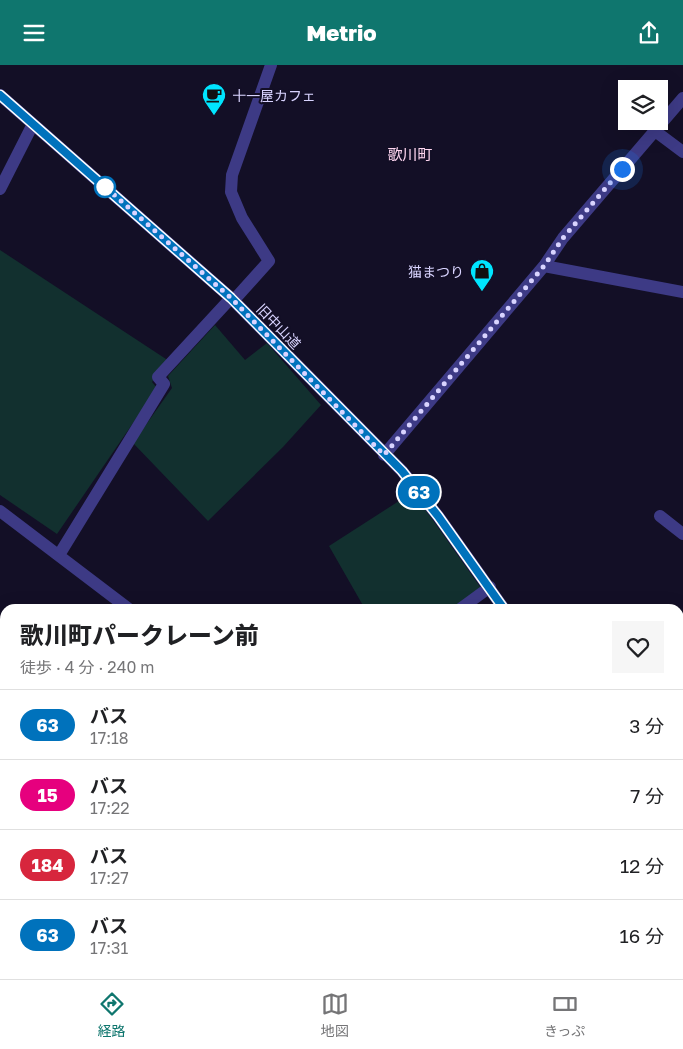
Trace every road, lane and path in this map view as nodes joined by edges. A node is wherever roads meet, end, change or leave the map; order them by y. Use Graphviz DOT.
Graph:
graph roads {
  1 [pos="271,65"];
  2 [pos="0,95"];
  3 [pos="683,98"];
  4 [pos="33,124"];
  5 [pos="655,131"];
  6 [pos="683,151"];
  7 [pos="0,189"];
  8 [pos="544,266"];
  9 [pos="683,292"];
  10 [pos="232,299"];
  11 [pos="384,455"];
  12 [pos="0,511"];
  13 [pos="660,516"];
  14 [pos="683,534"];
  15 [pos="59,555"];
  16 [pos="490,587"];
  17 [pos="123,604"];
  18 [pos="467,604"];
  19 [pos="501,604"];
  1 -- 10 [label="street"];
  2 -- 4 [label="street, 旧中山道"];
  3 -- 5 [label="street"];
  4 -- 7 [label="street"];
  4 -- 10 [label="street, 旧中山道"];
  5 -- 6 [label="street"];
  5 -- 8 [label="street"];
  8 -- 9 [label="street"];
  8 -- 11 [label="street"];
  10 -- 11 [label="street, 旧中山道"];
  10 -- 15 [label="street"];
  11 -- 16 [label="street, 旧中山道"];
  12 -- 15 [label="street"];
  13 -- 14 [label="street"];
  15 -- 17 [label="street"];
  16 -- 18 [label="street"];
  16 -- 19 [label="street, 旧中山道"];
}
